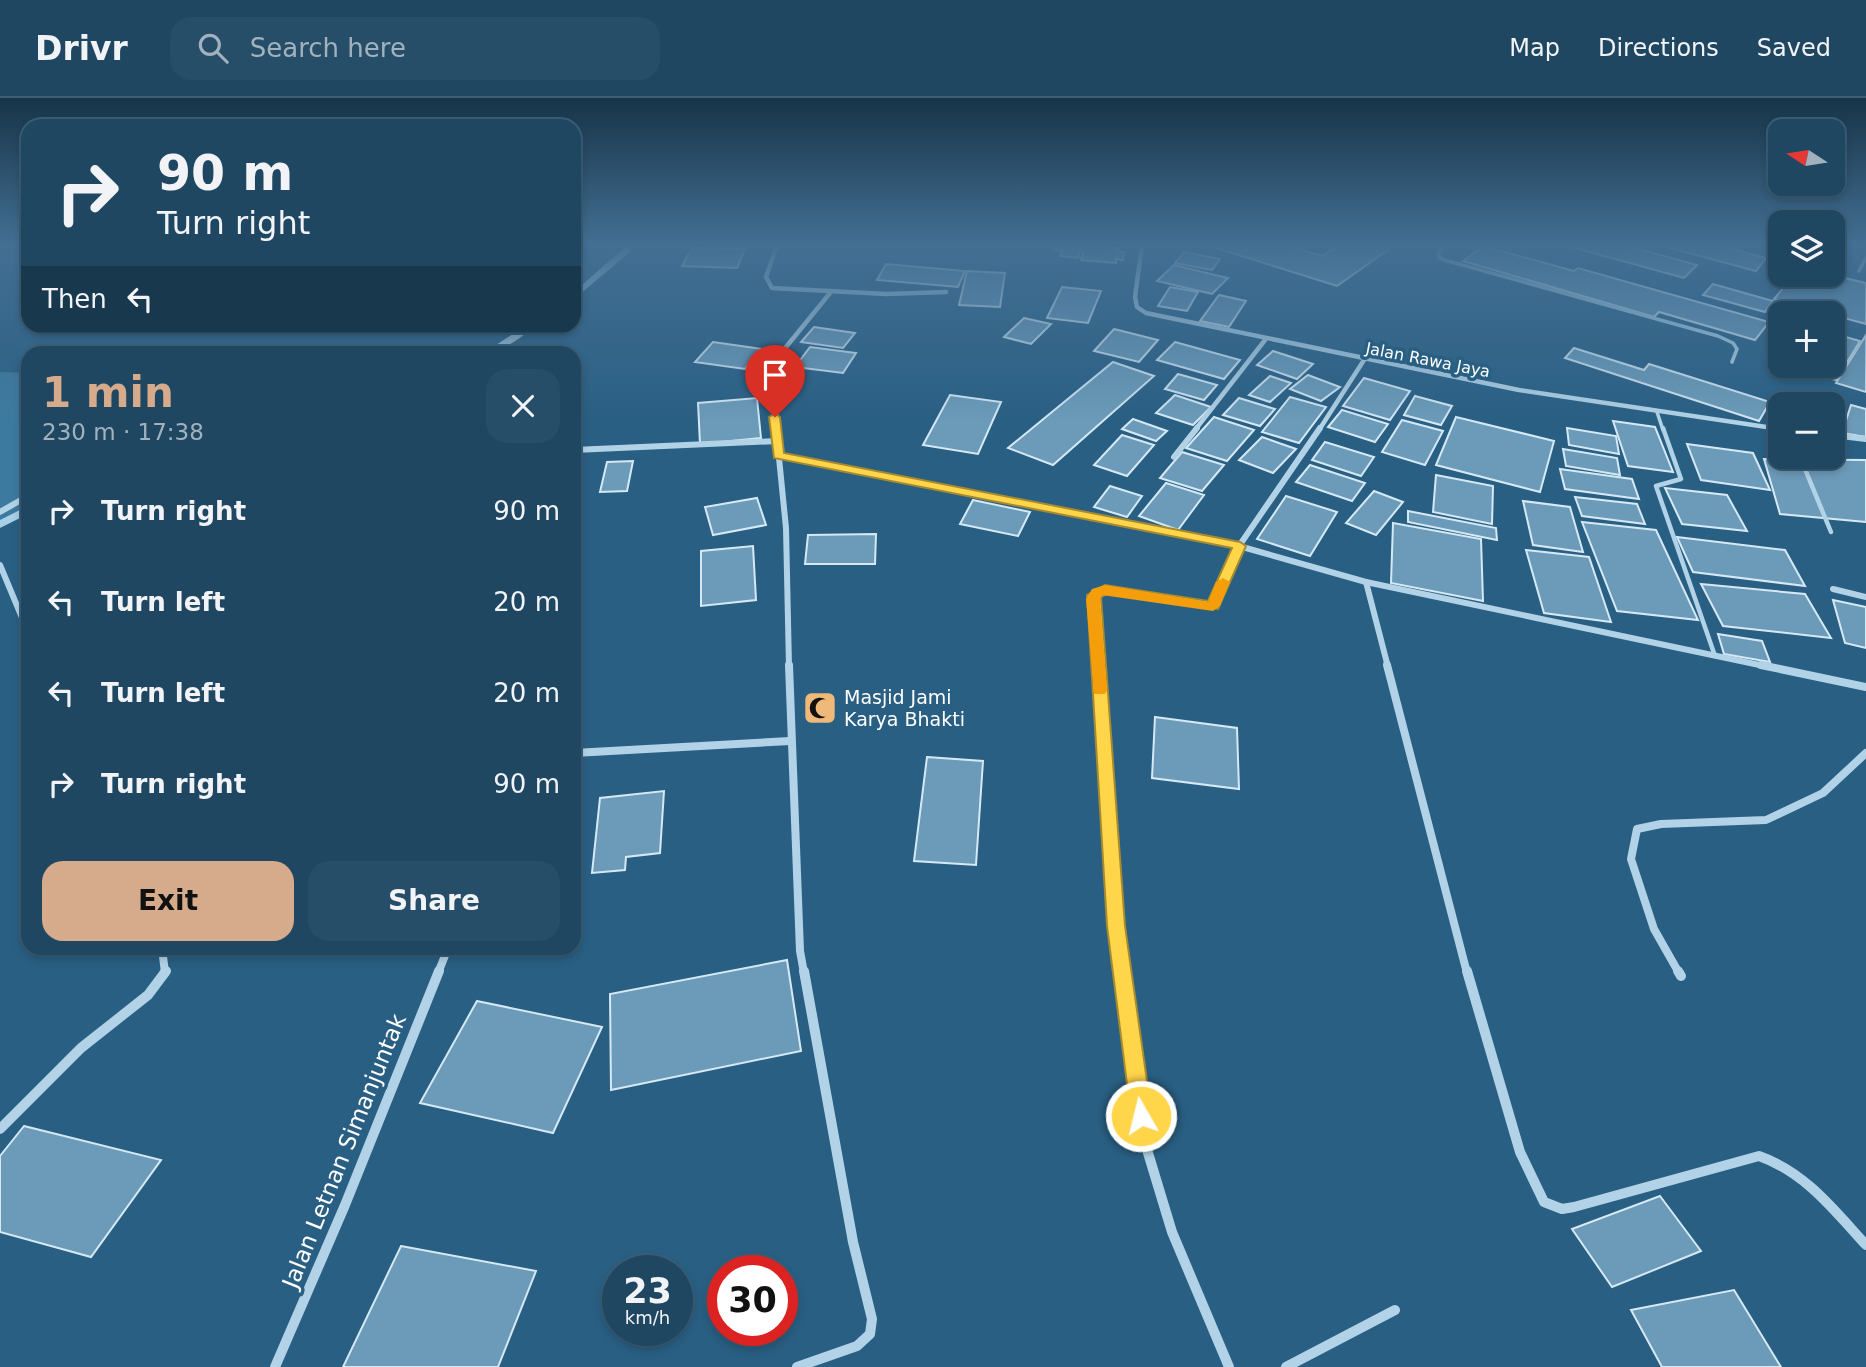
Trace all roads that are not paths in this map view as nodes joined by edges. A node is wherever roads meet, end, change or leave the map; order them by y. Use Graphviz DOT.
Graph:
graph roads {
  1 [pos="822,304"];
  2 [pos="1136,304"];
  3 [pos="1604,304"];
  4 [pos="1265,340"];
  5 [pos="1364,360"];
  6 [pos="1732,362"];
  7 [pos="1657,412"];
  8 [pos="1768,427"];
  9 [pos="1845,437"];
  10 [pos="1866,439"];
  11 [pos="777,441"];
  12 [pos="581,450"];
  13 [pos="779,455"];
  14 [pos="1174,457"];
  15 [pos="1805,469"];
  16 [pos="21,500"];
  17 [pos="0,512"];
  18 [pos="1831,532"];
  19 [pos="1240,546"];
  20 [pos="0,565"];
  21 [pos="1366,582"];
  22 [pos="1832,589"];
  23 [pos="1866,597"];
  24 [pos="21,615"];
  25 [pos="1715,656"];
  26 [pos="1866,687"];
  27 [pos="790,741"];
  28 [pos="581,753"];
  29 [pos="1866,753"];
  30 [pos="163,955"];
  31 [pos="445,955"];
  32 [pos="1681,976"];
  33 [pos="0,1129"];
  34 [pos="1866,1245"];
  35 [pos="1395,1310"];
  36 [pos="275,1367"];
  37 [pos="797,1367"];
  38 [pos="1229,1367"];
  39 [pos="1286,1367"];
  1 -- 11 [label="street"];
  2 -- 4 [label="street, Jalan Rawa Jaya"];
  3 -- 6 [label="lane"];
  4 -- 5 [label="street, Jalan Rawa Jaya"];
  4 -- 14 [label="street"];
  5 -- 7 [label="street, Jalan Rawa Jaya"];
  5 -- 19 [label="street"];
  7 -- 8 [label="street, Jalan Rawa Jaya"];
  7 -- 25 [label="lane"];
  9 -- 10 [label="street"];
  11 -- 12 [label="street"];
  11 -- 13 [label="street"];
  13 -- 19 [label="street"];
  13 -- 27 [label="street"];
  15 -- 18 [label="lane"];
  16 -- 17 [label="street"];
  19 -- 21 [label="street"];
  19 -- 38 [label="street"];
  20 -- 24 [label="street"];
  21 -- 25 [label="street"];
  21 -- 34 [label="street"];
  22 -- 23 [label="street"];
  25 -- 26 [label="street"];
  27 -- 28 [label="street"];
  27 -- 37 [label="street"];
  29 -- 32 [label="street"];
  30 -- 33 [label="street"];
  31 -- 36 [label="street, Jalan Letnan Simanjuntak"];
  35 -- 39 [label="street"];
}
